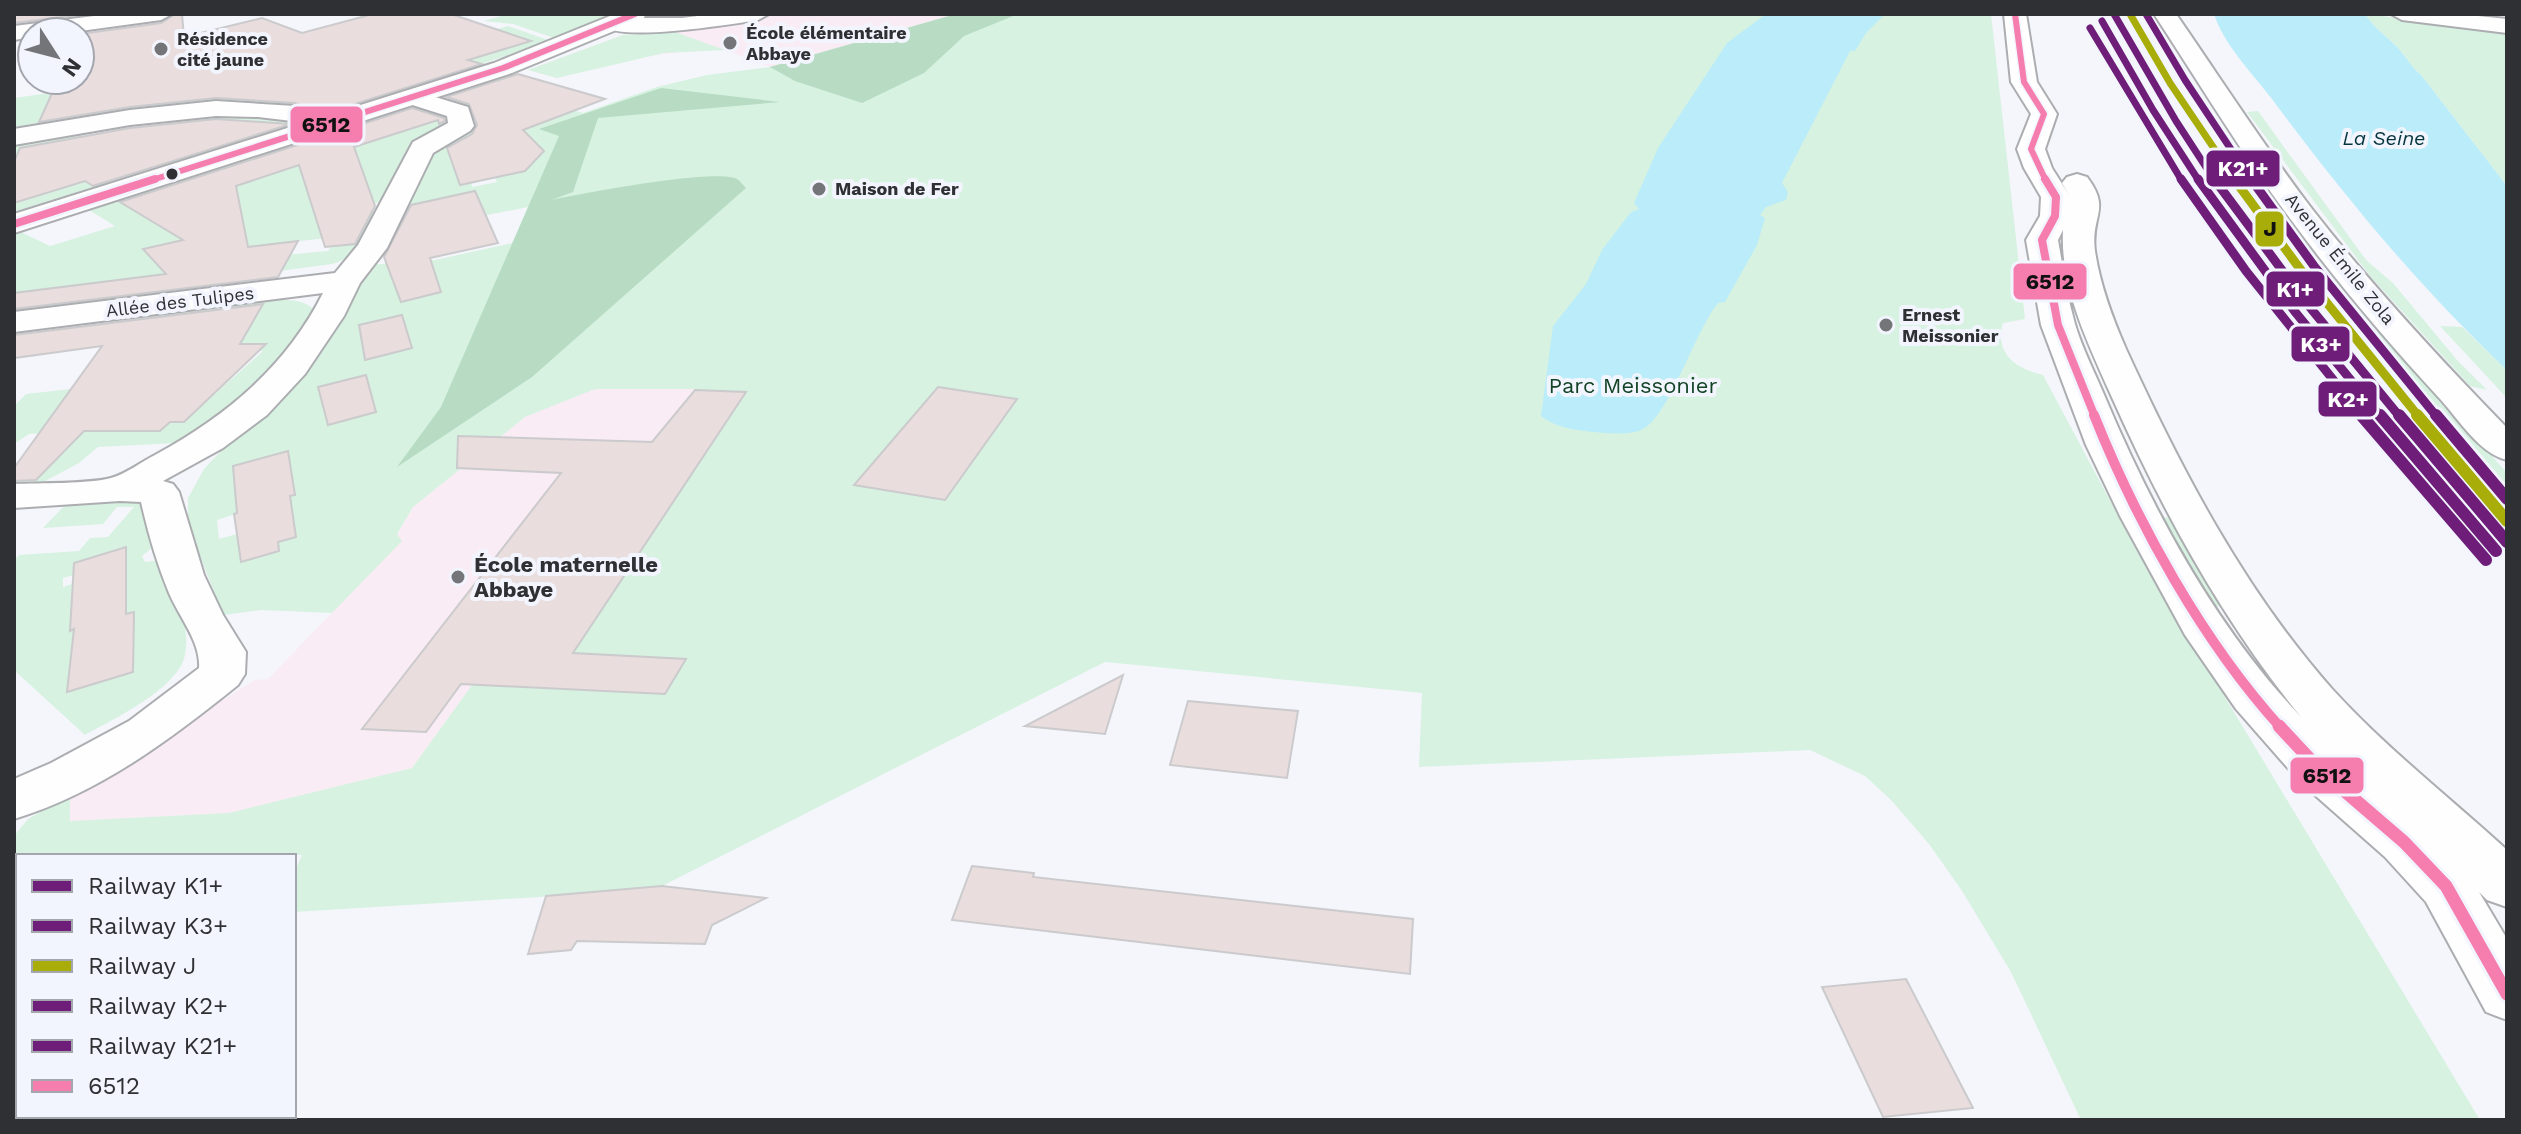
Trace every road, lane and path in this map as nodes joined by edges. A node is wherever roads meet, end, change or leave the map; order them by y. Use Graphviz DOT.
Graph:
graph roads {
  1 [pos="161,14"];
  2 [pos="758,14"];
  3 [pos="2015,14"];
  4 [pos="2028,14"];
  5 [pos="2165,14"];
  6 [pos="2410,15"];
  7 [pos="624,19"];
  8 [pos="2507,26"];
  9 [pos="14,33"];
  10 [pos="412,97"];
  11 [pos="328,124"];
  12 [pos="14,137"];
  13 [pos="14,224"];
  14 [pos="345,281"];
  15 [pos="14,322"];
  16 [pos="2507,449"];
  17 [pos="120,489"];
  18 [pos="14,496"];
  19 [pos="14,800"];
  20 [pos="2507,884"];
  21 [pos="2507,994"];
  1 -- 9 [label="street"];
  2 -- 7 [label="street"];
  3 -- 21 [label="main road"];
  4 -- 20 [label="main road"];
  5 -- 16 [label="street, Avenue Émile Zola"];
  6 -- 8 [label="street"];
  7 -- 10 [label="main road"];
  10 -- 11 [label="main road"];
  10 -- 14 [label="street"];
  11 -- 12 [label="street"];
  11 -- 13 [label="main road"];
  14 -- 15 [label="street, Allée des Tulipes"];
  14 -- 17 [label="street"];
  17 -- 18 [label="street"];
  17 -- 19 [label="street"];
}
